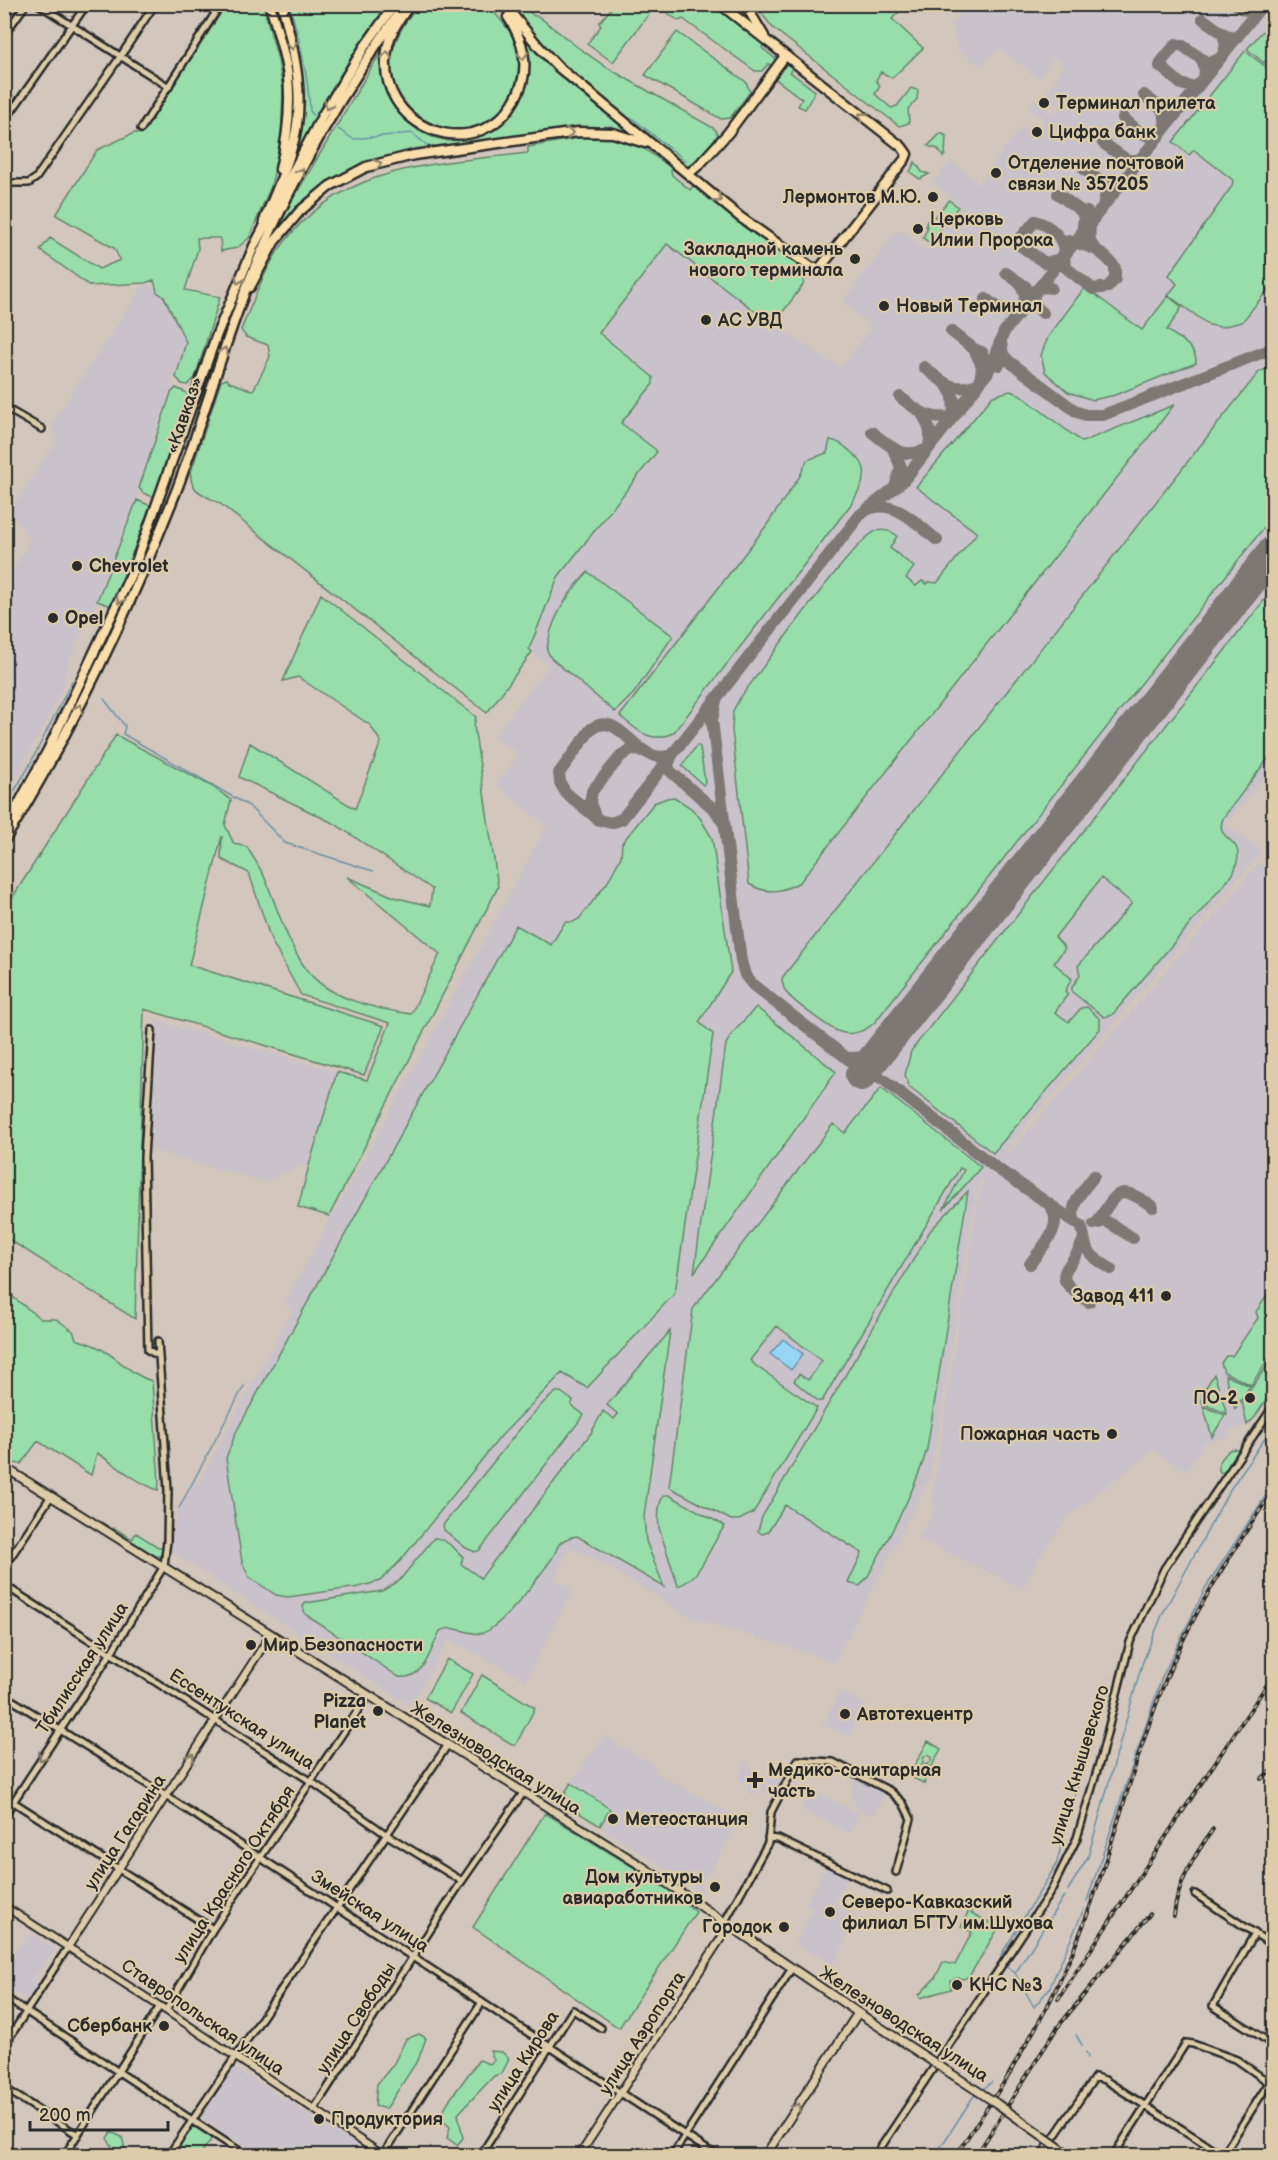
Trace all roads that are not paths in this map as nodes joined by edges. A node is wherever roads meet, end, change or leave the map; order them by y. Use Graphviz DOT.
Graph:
graph roads {
  1 [pos="26,4"];
  2 [pos="38,4"];
  3 [pos="87,4"];
  4 [pos="154,4"];
  5 [pos="220,4"];
  6 [pos="270,4"];
  7 [pos="282,4"];
  8 [pos="395,4"];
  9 [pos="405,4"];
  10 [pos="410,4"];
  11 [pos="499,4"];
  12 [pos="504,4"];
  13 [pos="720,4"];
  14 [pos="745,4"];
  15 [pos="73,26"];
  16 [pos="4,36"];
  17 [pos="767,42"];
  18 [pos="785,56"];
  19 [pos="120,57"];
  20 [pos="169,87"];
  21 [pos="4,122"];
  22 [pos="141,129"];
  23 [pos="656,148"];
  24 [pos="688,174"];
  25 [pos="4,183"];
  26 [pos="254,246"];
  27 [pos="240,306"];
  28 [pos="207,399"];
  29 [pos="4,407"];
  30 [pos="185,428"];
  31 [pos="42,429"];
  32 [pos="158,536"];
  33 [pos="146,539"];
  34 [pos="4,831"];
  35 [pos="4,841"];
  36 [pos="152,1030"];
  37 [pos="159,1341"];
  38 [pos="159,1356"];
  39 [pos="1274,1405"];
  40 [pos="4,1467"];
  41 [pos="51,1496"];
  42 [pos="164,1566"];
  43 [pos="4,1568"];
  44 [pos="4,1585"];
  45 [pos="272,1634"];
  46 [pos="111,1653"];
  47 [pos="4,1695"];
  48 [pos="368,1695"];
  49 [pos="216,1720"];
  50 [pos="59,1730"];
  51 [pos="447,1746"];
  52 [pos="312,1782"];
  53 [pos="523,1793"];
  54 [pos="4,1796"];
  55 [pos="166,1796"];
  56 [pos="14,1802"];
  57 [pos="4,1816"];
  58 [pos="387,1835"];
  59 [pos="768,1838"];
  60 [pos="261,1857"];
  61 [pos="118,1870"];
  62 [pos="896,1872"];
  63 [pos="462,1881"];
  64 [pos="887,1891"];
  65 [pos="1196,1894"];
  66 [pos="4,1906"];
  67 [pos="336,1908"];
  68 [pos="727,1924"];
  69 [pos="213,1929"];
  70 [pos="1255,1933"];
  71 [pos="1274,1946"];
  72 [pos="68,1947"];
  73 [pos="413,1957"];
  74 [pos="792,1968"];
  75 [pos="4,1997"];
  76 [pos="482,2002"];
  77 [pos="163,2008"];
  78 [pos="27,2012"];
  79 [pos="861,2015"];
  80 [pos="601,2028"];
  81 [pos="1274,2045"];
  82 [pos="4,2046"];
  83 [pos="549,2046"];
  84 [pos="234,2056"];
  85 [pos="118,2071"];
  86 [pos="1274,2075"];
  87 [pos="1271,2084"];
  88 [pos="4,2088"];
  89 [pos="621,2093"];
  90 [pos="1145,2106"];
  91 [pos="314,2109"];
  92 [pos="192,2119"];
  93 [pos="685,2134"];
  94 [pos="78,2135"];
  95 [pos="383,2155"];
  96 [pos="1223,2155"];
  97 [pos="64,2156"];
  98 [pos="168,2156"];
  99 [pos="247,2156"];
  100 [pos="480,2156"];
  101 [pos="579,2156"];
  102 [pos="672,2156"];
  103 [pos="717,2156"];
  104 [pos="765,2156"];
  105 [pos="876,2156"];
  106 [pos="1041,2156"];
  107 [pos="1071,2156"];
  108 [pos="1113,2156"];
  1 -- 16 [label="street"];
  2 -- 15 [label="street"];
  3 -- 15 [label="street"];
  4 -- 19 [label="street"];
  5 -- 20 [label="street"];
  6 -- 26 [label="main road"];
  7 -- 26 [label="main road, one-way"];
  8 -- 26 [label="main road, «Кавказ», one-way"];
  27 -- 9 [label="main road, «Кавказ», one-way"];
  11 -- 10 [label="main road, one-way"];
  12 -- 23 [label="main road"];
  13 -- 17 [label="main road"];
  14 -- 17 [label="main road"];
  15 -- 19 [label="street"];
  15 -- 21 [label="street"];
  17 -- 18 [label="main road"];
  18 -- 24 [label="main road"];
  24 -- 18 [label="main road, one-way"];
  19 -- 20 [label="street"];
  19 -- 25 [label="street"];
  20 -- 22 [label="street"];
  23 -- 24 [label="main road"];
  27 -- 23 [label="main road, one-way"];
  26 -- 30 [label="main road, «Кавказ», one-way"];
  28 -- 27 [label="main road, «Кавказ», one-way"];
  28 -- 30 [label="main road"];
  28 -- 32 [label="main road, «Кавказ»"];
  29 -- 31 [label="street"];
  30 -- 33 [label="main road, «Кавказ»"];
  32 -- 33 [label="main road"];
  35 -- 32 [label="main road, «Кавказ», one-way"];
  33 -- 34 [label="main road, «Кавказ», one-way"];
  36 -- 38 [label="street"];
  37 -- 38 [label="street"];
  38 -- 42 [label="street"];
  39 -- 105 [label="street, улица Кнышевского"];
  40 -- 41 [label="main road, Железноводская улица"];
  41 -- 42 [label="main road, Железноводская улица"];
  41 -- 43 [label="street"];
  42 -- 45 [label="main road, Железноводская улица"];
  42 -- 46 [label="street, Тбилисская улица"];
  44 -- 46 [label="street, Ессентукская улица"];
  45 -- 48 [label="main road, Железноводская улица"];
  45 -- 49 [label="street, улица Гагарина"];
  46 -- 49 [label="street, Ессентукская улица"];
  46 -- 50 [label="street, Тбилисская улица"];
  47 -- 50 [label="street, Змейская улица"];
  48 -- 51 [label="main road, Железноводская улица"];
  48 -- 52 [label="street, улица Красного Октября"];
  49 -- 52 [label="street, Ессентукская улица"];
  55 -- 49 [label="street, улица Гагарина, one-way"];
  50 -- 55 [label="street, Змейская улица"];
  50 -- 56 [label="street, Тбилисская улица, one-way"];
  51 -- 53 [label="main road, Железноводская улица"];
  51 -- 58 [label="street"];
  52 -- 58 [label="street, Ессентукская улица"];
  52 -- 60 [label="street, улица Красного Октября"];
  53 -- 63 [label="street, улица Свободы"];
  53 -- 68 [label="main road, Железноводская улица"];
  54 -- 56 [label="street"];
  55 -- 60 [label="street, Змейская улица"];
  55 -- 61 [label="street, улица Гагарина"];
  56 -- 57 [label="street, Тбилисская улица"];
  56 -- 61 [label="street"];
  58 -- 63 [label="street, Ессентукская улица"];
  58 -- 67 [label="street"];
  59 -- 62 [label="street"];
  59 -- 64 [label="street"];
  59 -- 68 [label="street"];
  60 -- 67 [label="street, Змейская улица"];
  60 -- 69 [label="street, улица Красного Октября"];
  61 -- 69 [label="street"];
  61 -- 72 [label="street, улица Гагарина"];
  63 -- 73 [label="street, улица Свободы"];
  65 -- 70 [label="street"];
  66 -- 72 [label="street, Ставропольская улица"];
  67 -- 73 [label="street, Змейская улица"];
  67 -- 84 [label="street"];
  68 -- 74 [label="main road, Железноводская улица"];
  68 -- 89 [label="street, улица Аэропорта"];
  69 -- 77 [label="street, улица Красного Октября"];
  70 -- 71 [label="street"];
  70 -- 81 [label="street"];
  72 -- 77 [label="street, Ставропольская улица"];
  72 -- 78 [label="street, улица Гагарина"];
  73 -- 76 [label="street, Змейская улица"];
  73 -- 91 [label="street, улица Свободы"];
  74 -- 79 [label="main road, Железноводская улица"];
  74 -- 93 [label="street"];
  75 -- 78 [label="street"];
  76 -- 83 [label="street, Змейская улица"];
  76 -- 95 [label="street"];
  77 -- 84 [label="street, Ставропольская улица"];
  77 -- 85 [label="street, улица Красного Октября"];
  78 -- 82 [label="street, улица Гагарина"];
  78 -- 85 [label="street"];
  104 -- 79 [label="main road, one-way"];
  79 -- 107 [label="main road, Железноводская улица, bridge"];
  80 -- 83 [label="street, улица Кирова"];
  83 -- 89 [label="street, Змейская улица"];
  83 -- 100 [label="street, улица Кирова"];
  84 -- 91 [label="street, Ставропольская улица"];
  84 -- 92 [label="street"];
  85 -- 92 [label="street"];
  85 -- 94 [label="street, улица Красного Октября"];
  86 -- 87 [label="street"];
  87 -- 90 [label="street"];
  87 -- 96 [label="street"];
  88 -- 94 [label="street"];
  89 -- 93 [label="street, Змейская улица"];
  89 -- 101 [label="street, улица Аэропорта"];
  90 -- 96 [label="street"];
  90 -- 106 [label="street"];
  90 -- 108 [label="street"];
  91 -- 95 [label="street, Ставропольская улица"];
  92 -- 98 [label="street"];
  92 -- 99 [label="street"];
  93 -- 102 [label="street"];
  93 -- 103 [label="street, Змейская улица"];
  94 -- 97 [label="street, улица Красного Октября"];
}
